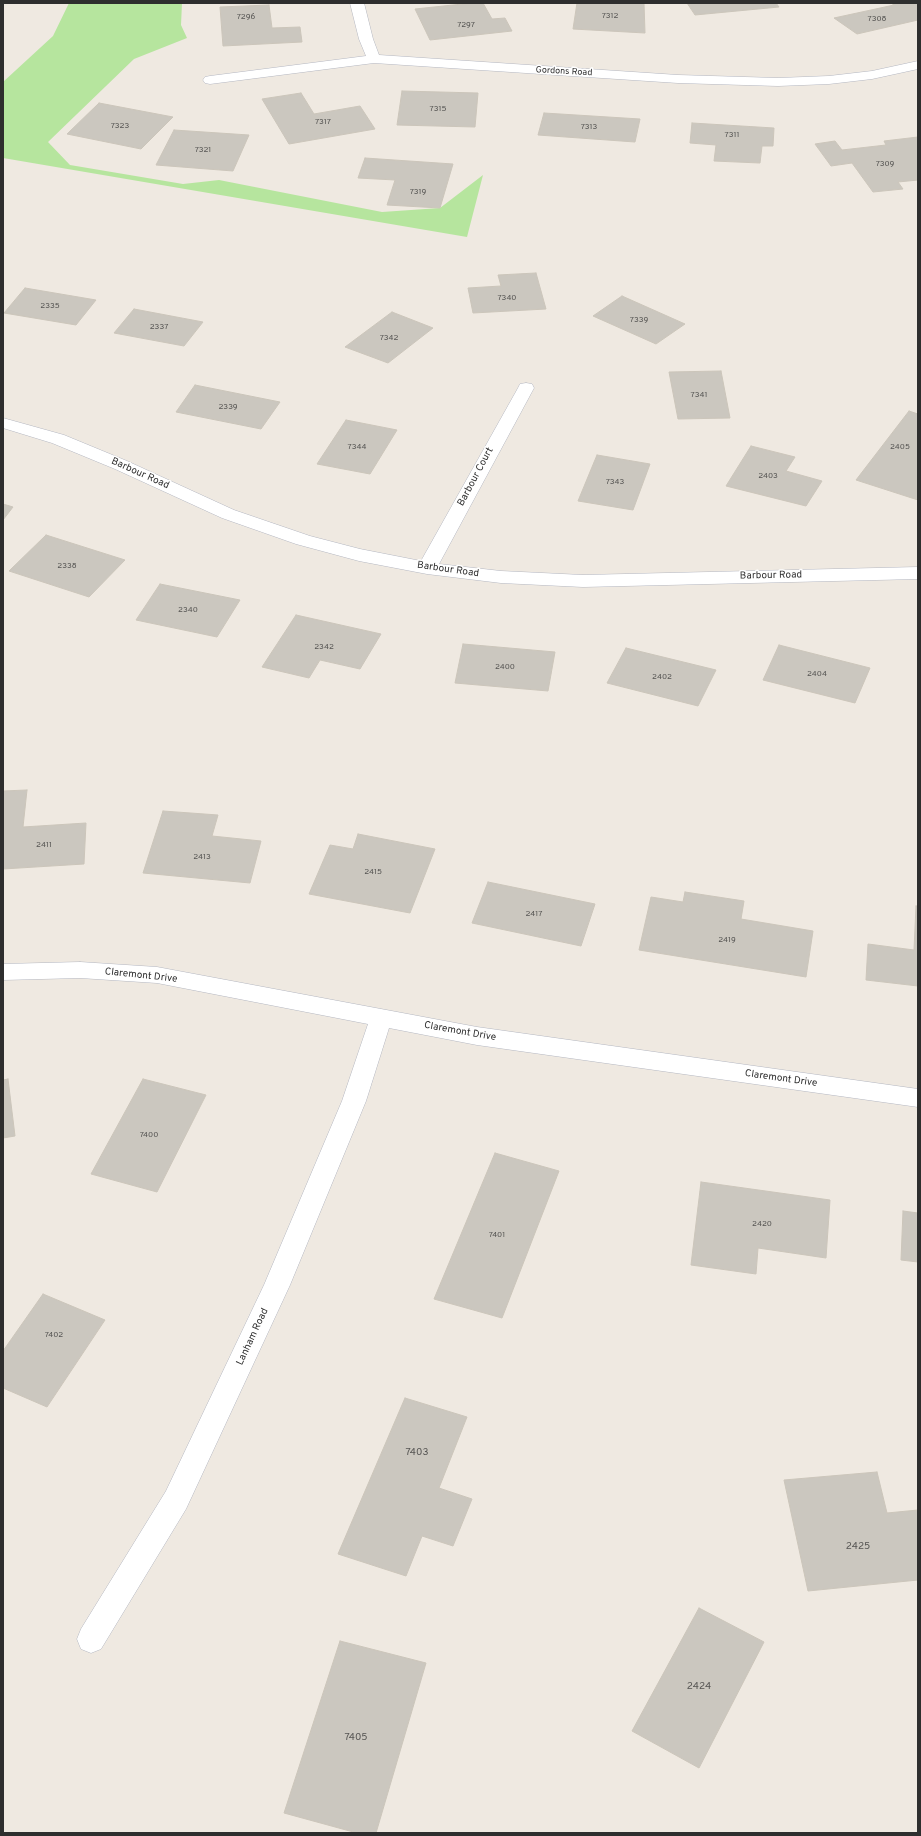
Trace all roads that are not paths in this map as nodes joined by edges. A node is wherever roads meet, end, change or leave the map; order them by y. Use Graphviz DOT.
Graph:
graph roads {
  1 [pos="357,3"];
  2 [pos="374,59"];
  3 [pos="918,65"];
  4 [pos="210,80"];
  5 [pos="526,388"];
  6 [pos="3,422"];
  7 [pos="427,568"];
  8 [pos="918,573"];
  9 [pos="3,972"];
  10 [pos="381,1018"];
  11 [pos="918,1098"];
  12 [pos="91,1639"];
  1 -- 2 [label="street"];
  2 -- 3 [label="street, Gordons Road"];
  2 -- 4 [label="street, Gordons Road"];
  5 -- 7 [label="street, Barbour Court"];
  6 -- 7 [label="street, Barbour Road"];
  7 -- 8 [label="street, Barbour Road"];
  9 -- 10 [label="street, Claremont Drive"];
  10 -- 11 [label="street, Claremont Drive"];
  10 -- 12 [label="street, Lanham Road"];
}
